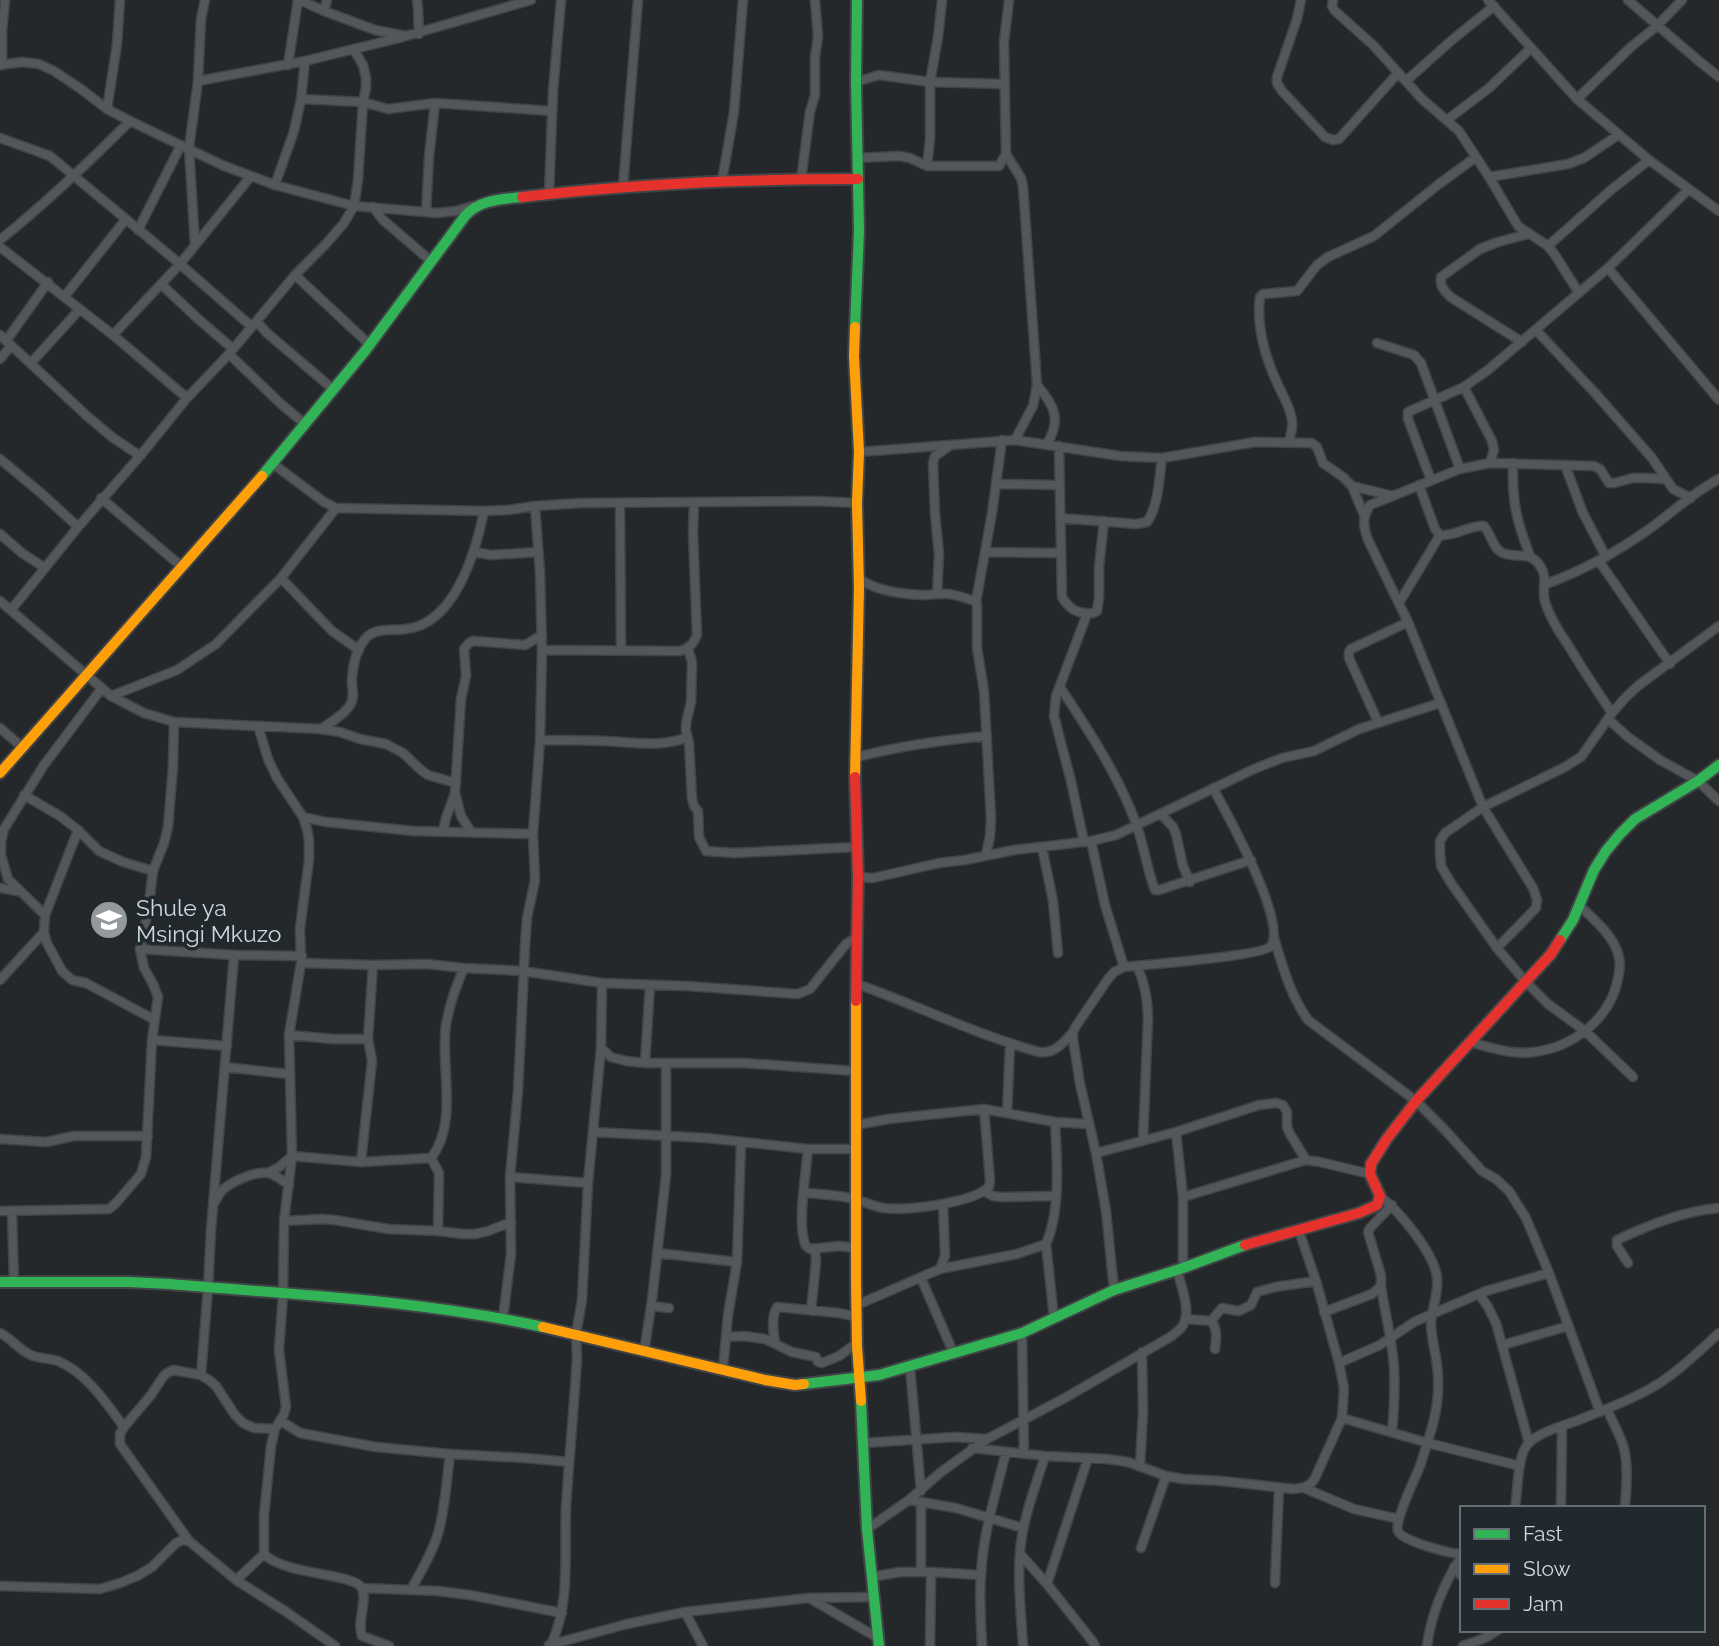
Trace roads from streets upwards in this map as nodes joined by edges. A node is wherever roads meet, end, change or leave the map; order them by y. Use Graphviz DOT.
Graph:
graph roads {
  1 [pos="5,0"];
  2 [pos="120,0"];
  3 [pos="299,0"];
  4 [pos="327,0"];
  5 [pos="417,0"];
  6 [pos="562,0"];
  7 [pos="638,0"];
  8 [pos="743,0"];
  9 [pos="815,0"];
  10 [pos="857,0"];
  11 [pos="942,0"];
  12 [pos="1009,0"];
  13 [pos="1301,0"];
  14 [pos="1332,0"];
  15 [pos="1628,0"];
  16 [pos="1682,0"];
  17 [pos="202,1"];
  18 [pos="526,1"];
  19 [pos="1491,3"];
  20 [pos="324,11"];
  21 [pos="1657,26"];
  22 [pos="1,31"];
  23 [pos="419,34"];
  24 [pos="406,36"];
  25 [pos="1531,48"];
  26 [pos="354,50"];
  27 [pos="305,61"];
  28 [pos="1,65"];
  29 [pos="288,65"];
  30 [pos="1398,73"];
  31 [pos="1719,77"];
  32 [pos="198,81"];
  33 [pos="856,82"];
  34 [pos="930,82"];
  35 [pos="1405,82"];
  36 [pos="1004,84"];
  37 [pos="1577,99"];
  38 [pos="301,100"];
  39 [pos="363,102"];
  40 [pos="435,103"];
  41 [pos="107,109"];
  42 [pos="552,111"];
  43 [pos="1447,120"];
  44 [pos="130,121"];
  45 [pos="1618,135"];
  46 [pos="0,138"];
  47 [pos="185,146"];
  48 [pos="1006,154"];
  49 [pos="1476,157"];
  50 [pos="858,158"];
  51 [pos="1649,160"];
  52 [pos="927,166"];
  53 [pos="999,166"];
  54 [pos="1016,171"];
  55 [pos="75,176"];
  56 [pos="251,176"];
  57 [pos="1489,177"];
  58 [pos="858,179"];
  59 [pos="801,180"];
  60 [pos="722,181"];
  61 [pos="275,185"];
  62 [pos="622,187"];
  63 [pos="1688,190"];
  64 [pos="549,194"];
  65 [pos="478,205"];
  66 [pos="354,206"];
  67 [pos="373,207"];
  68 [pos="1719,211"];
  69 [pos="426,212"];
  70 [pos="126,219"];
  71 [pos="138,230"];
  72 [pos="1528,234"];
  73 [pos="0,240"];
  74 [pos="195,245"];
  75 [pos="1548,246"];
  76 [pos="0,247"];
  77 [pos="432,261"];
  78 [pos="180,264"];
  79 [pos="1608,268"];
  80 [pos="295,275"];
  81 [pos="48,282"];
  82 [pos="161,284"];
  83 [pos="1578,293"];
  84 [pos="65,296"];
  85 [pos="80,309"];
  86 [pos="255,324"];
  87 [pos="1536,330"];
  88 [pos="113,335"];
  89 [pos="6,341"];
  90 [pos="1522,342"];
  91 [pos="1377,343"];
  92 [pos="369,344"];
  93 [pos="231,352"];
  94 [pos="0,359"];
  95 [pos="30,363"];
  96 [pos="1037,385"];
  97 [pos="1464,387"];
  98 [pos="334,390"];
  99 [pos="187,398"];
  100 [pos="1719,400"];
  101 [pos="1436,401"];
  102 [pos="305,424"];
  103 [pos="1002,440"];
  104 [pos="1015,440"];
  105 [pos="1288,443"];
  106 [pos="1047,444"];
  107 [pos="949,446"];
  108 [pos="1059,446"];
  109 [pos="859,452"];
  110 [pos="140,456"];
  111 [pos="1162,458"];
  112 [pos="0,460"];
  113 [pos="272,463"];
  114 [pos="1490,463"];
  115 [pos="1513,463"];
  116 [pos="1565,465"];
  117 [pos="1460,469"];
  118 [pos="1666,479"];
  119 [pos="1719,479"];
  120 [pos="1430,480"];
  121 [pos="996,484"];
  122 [pos="1060,485"];
  123 [pos="1419,485"];
  124 [pos="1352,486"];
  125 [pos="1393,496"];
  126 [pos="101,498"];
  127 [pos="1690,498"];
  128 [pos="620,503"];
  129 [pos="694,503"];
  130 [pos="857,503"];
  131 [pos="535,506"];
  132 [pos="336,508"];
  133 [pos="484,511"];
  134 [pos="1364,515"];
  135 [pos="1060,518"];
  136 [pos="1104,521"];
  137 [pos="78,527"];
  138 [pos="0,534"];
  139 [pos="1440,535"];
  140 [pos="475,552"];
  141 [pos="538,552"];
  142 [pos="986,552"];
  143 [pos="1061,553"];
  144 [pos="1530,556"];
  145 [pos="1602,559"];
  146 [pos="182,567"];
  147 [pos="45,568"];
  148 [pos="281,578"];
  149 [pos="859,578"];
  150 [pos="1546,584"];
  151 [pos="937,594"];
  152 [pos="0,601"];
  153 [pos="976,602"];
  154 [pos="1399,603"];
  155 [pos="11,610"];
  156 [pos="1087,614"];
  157 [pos="1408,622"];
  158 [pos="1719,626"];
  159 [pos="542,635"];
  160 [pos="688,648"];
  161 [pos="359,650"];
  162 [pos="542,650"];
  163 [pos="621,651"];
  164 [pos="1670,664"];
  165 [pos="86,674"];
  166 [pos="1060,687"];
  167 [pos="102,688"];
  168 [pos="111,696"];
  169 [pos="1440,703"];
  170 [pos="1610,716"];
  171 [pos="174,722"];
  172 [pos="1378,722"];
  173 [pos="258,726"];
  174 [pos="0,728"];
  175 [pos="321,729"];
  176 [pos="987,736"];
  177 [pos="687,737"];
  178 [pos="540,740"];
  179 [pos="22,747"];
  180 [pos="857,757"];
  181 [pos="1719,765"];
  182 [pos="0,773"];
  183 [pos="1698,780"];
  184 [pos="455,788"];
  185 [pos="1213,788"];
  186 [pos="24,795"];
  187 [pos="1719,801"];
  188 [pos="1483,807"];
  189 [pos="1161,814"];
  190 [pos="303,817"];
  191 [pos="316,821"];
  192 [pos="1136,826"];
  193 [pos="307,829"];
  194 [pos="78,830"];
  195 [pos="443,831"];
  196 [pos="471,832"];
  197 [pos="533,834"];
  198 [pos="1088,842"];
  199 [pos="856,847"];
  200 [pos="1042,847"];
  201 [pos="986,855"];
  202 [pos="1251,860"];
  203 [pos="153,871"];
  204 [pos="858,877"];
  205 [pos="1189,881"];
  206 [pos="0,888"];
  207 [pos="18,891"];
  208 [pos="1579,905"];
  209 [pos="45,915"];
  210 [pos="44,932"];
  211 [pos="857,937"];
  212 [pos="1273,938"];
  213 [pos="1497,948"];
  214 [pos="140,949"];
  215 [pos="1058,953"];
  216 [pos="234,955"];
  217 [pos="302,959"];
  218 [pos="373,965"];
  219 [pos="1137,965"];
  220 [pos="1124,967"];
  221 [pos="464,968"];
  222 [pos="523,971"];
  223 [pos="0,980"];
  224 [pos="1525,981"];
  225 [pos="602,983"];
  226 [pos="857,984"];
  227 [pos="650,985"];
  228 [pos="155,1020"];
  229 [pos="1585,1031"];
  230 [pos="1073,1032"];
  231 [pos="289,1035"];
  232 [pos="368,1039"];
  233 [pos="152,1040"];
  234 [pos="1470,1042"];
  235 [pos="1010,1044"];
  236 [pos="227,1046"];
  237 [pos="601,1048"];
  238 [pos="645,1063"];
  239 [pos="666,1064"];
  240 [pos="225,1067"];
  241 [pos="855,1071"];
  242 [pos="288,1074"];
  243 [pos="1633,1077"];
  244 [pos="1416,1101"];
  245 [pos="984,1109"];
  246 [pos="1007,1113"];
  247 [pos="1055,1122"];
  248 [pos="1088,1124"];
  249 [pos="856,1125"];
  250 [pos="593,1132"];
  251 [pos="1176,1132"];
  252 [pos="667,1135"];
  253 [pos="148,1136"];
  254 [pos="0,1139"];
  255 [pos="1143,1141"];
  256 [pos="741,1142"];
  257 [pos="808,1149"];
  258 [pos="857,1149"];
  259 [pos="1096,1153"];
  260 [pos="292,1156"];
  261 [pos="431,1158"];
  262 [pos="1306,1160"];
  263 [pos="361,1162"];
  264 [pos="268,1173"];
  265 [pos="1370,1174"];
  266 [pos="510,1177"];
  267 [pos="588,1183"];
  268 [pos="289,1185"];
  269 [pos="984,1191"];
  270 [pos="804,1193"];
  271 [pos="1055,1196"];
  272 [pos="1380,1196"];
  273 [pos="1184,1197"];
  274 [pos="856,1199"];
  275 [pos="214,1203"];
  276 [pos="943,1204"];
  277 [pos="1392,1205"];
  278 [pos="1719,1208"];
  279 [pos="0,1211"];
  280 [pos="12,1212"];
  281 [pos="284,1221"];
  282 [pos="511,1222"];
  283 [pos="438,1231"];
  284 [pos="1299,1231"];
  285 [pos="1046,1244"];
  286 [pos="856,1248"];
  287 [pos="815,1249"];
  288 [pos="658,1253"];
  289 [pos="737,1262"];
  290 [pos="1628,1263"];
  291 [pos="940,1269"];
  292 [pos="1180,1269"];
  293 [pos="1549,1273"];
  294 [pos="921,1278"];
  295 [pos="1316,1281"];
  296 [pos="0,1282"];
  297 [pos="14,1282"];
  298 [pos="1381,1286"];
  299 [pos="208,1288"];
  300 [pos="1114,1290"];
  301 [pos="283,1294"];
  302 [pos="1479,1294"];
  303 [pos="651,1306"];
  304 [pos="669,1308"];
  305 [pos="811,1311"];
  306 [pos="857,1311"];
  307 [pos="1324,1312"];
  308 [pos="1432,1314"];
  309 [pos="503,1318"];
  310 [pos="1055,1318"];
  311 [pos="1185,1319"];
  312 [pos="1211,1321"];
  313 [pos="1569,1326"];
  314 [pos="0,1333"];
  315 [pos="1022,1333"];
  316 [pos="1719,1333"];
  317 [pos="576,1334"];
  318 [pos="726,1337"];
  319 [pos="1391,1338"];
  320 [pos="775,1342"];
  321 [pos="857,1343"];
  322 [pos="1503,1345"];
  323 [pos="1215,1349"];
  324 [pos="644,1353"];
  325 [pos="1142,1353"];
  326 [pos="954,1354"];
  327 [pos="1339,1363"];
  328 [pos="910,1367"];
  329 [pos="723,1369"];
  330 [pos="201,1375"];
  331 [pos="860,1378"];
  332 [pos="1604,1410"];
  333 [pos="1342,1418"];
  334 [pos="1024,1419"];
  335 [pos="281,1421"];
  336 [pos="1562,1426"];
  337 [pos="124,1427"];
  338 [pos="275,1429"];
  339 [pos="1392,1432"];
  340 [pos="987,1438"];
  341 [pos="917,1439"];
  342 [pos="863,1443"];
  343 [pos="1428,1443"];
  344 [pos="1529,1443"];
  345 [pos="972,1448"];
  346 [pos="1006,1452"];
  347 [pos="450,1454"];
  348 [pos="1024,1454"];
  349 [pos="1045,1456"];
  350 [pos="1088,1458"];
  351 [pos="569,1462"];
  352 [pos="1140,1466"];
  353 [pos="1520,1466"];
  354 [pos="1166,1476"];
  355 [pos="1279,1488"];
  356 [pos="1304,1488"];
  357 [pos="920,1491"];
  358 [pos="909,1500"];
  359 [pos="920,1502"];
  360 [pos="1515,1506"];
  361 [pos="1561,1506"];
  362 [pos="1625,1506"];
  363 [pos="989,1517"];
  364 [pos="1399,1518"];
  365 [pos="1023,1528"];
  366 [pos="867,1529"];
  367 [pos="189,1541"];
  368 [pos="1141,1548"];
  369 [pos="264,1554"];
  370 [pos="1021,1555"];
  371 [pos="1460,1555"];
  372 [pos="1460,1558"];
  373 [pos="1454,1567"];
  374 [pos="921,1572"];
  375 [pos="931,1572"];
  376 [pos="1460,1574"];
  377 [pos="981,1575"];
  378 [pos="871,1577"];
  379 [pos="236,1580"];
  380 [pos="1275,1583"];
  381 [pos="1047,1584"];
  382 [pos="0,1587"];
  383 [pos="362,1588"];
  384 [pos="411,1590"];
  385 [pos="874,1597"];
  386 [pos="808,1598"];
  387 [pos="685,1612"];
  388 [pos="562,1613"];
  389 [pos="1495,1632"];
  390 [pos="879,1642"];
  391 [pos="335,1646"];
  392 [pos="389,1646"];
  393 [pos="549,1646"];
  394 [pos="703,1646"];
  395 [pos="930,1646"];
  396 [pos="982,1646"];
  397 [pos="1023,1646"];
  398 [pos="1095,1646"];
  399 [pos="1427,1646"];
  400 [pos="1463,1646"];
  1 -- 22 [label="street"];
  2 -- 41 [label="street"];
  3 -- 20 [label="street"];
  3 -- 29 [label="street"];
  4 -- 20 [label="street"];
  5 -- 23 [label="street"];
  6 -- 42 [label="street"];
  7 -- 62 [label="street"];
  8 -- 60 [label="street"];
  9 -- 59 [label="street"];
  10 -- 33 [label="street"];
  11 -- 34 [label="street"];
  12 -- 36 [label="street"];
  13 -- 30 [label="street"];
  14 -- 30 [label="street"];
  15 -- 21 [label="street"];
  16 -- 21 [label="street"];
  17 -- 32 [label="street"];
  18 -- 23 [label="street"];
  19 -- 25 [label="street"];
  19 -- 35 [label="street"];
  20 -- 24 [label="street"];
  21 -- 31 [label="street"];
  21 -- 37 [label="street"];
  22 -- 28 [label="street"];
  23 -- 24 [label="street"];
  24 -- 26 [label="street"];
  25 -- 37 [label="street"];
  25 -- 43 [label="street"];
  26 -- 27 [label="street"];
  26 -- 39 [label="street"];
  27 -- 29 [label="street"];
  27 -- 38 [label="street"];
  28 -- 41 [label="street"];
  29 -- 32 [label="street"];
  30 -- 35 [label="street"];
  32 -- 47 [label="street"];
  33 -- 34 [label="street"];
  33 -- 50 [label="street"];
  34 -- 36 [label="street"];
  34 -- 52 [label="street"];
  35 -- 43 [label="street"];
  36 -- 48 [label="street"];
  37 -- 45 [label="street"];
  38 -- 39 [label="street"];
  38 -- 61 [label="street"];
  39 -- 40 [label="street"];
  39 -- 66 [label="street"];
  40 -- 42 [label="street"];
  40 -- 69 [label="street"];
  41 -- 44 [label="street"];
  42 -- 64 [label="street"];
  43 -- 49 [label="street"];
  44 -- 47 [label="street"];
  44 -- 55 [label="street"];
  45 -- 51 [label="street"];
  45 -- 57 [label="street"];
  46 -- 55 [label="street"];
  47 -- 56 [label="street"];
  47 -- 71 [label="street"];
  47 -- 74 [label="street"];
  48 -- 53 [label="street"];
  48 -- 54 [label="street"];
  49 -- 57 [label="street"];
  49 -- 105 [label="street"];
  50 -- 52 [label="street"];
  50 -- 58 [label="street"];
  51 -- 63 [label="street"];
  51 -- 75 [label="street"];
  52 -- 53 [label="street"];
  53 -- 54 [label="street"];
  54 -- 96 [label="street"];
  55 -- 70 [label="street"];
  55 -- 73 [label="street"];
  56 -- 61 [label="street"];
  56 -- 74 [label="street"];
  57 -- 72 [label="street"];
  58 -- 59 [label="street"];
  58 -- 109 [label="street"];
  59 -- 60 [label="street"];
  60 -- 62 [label="street"];
  61 -- 66 [label="street"];
  62 -- 64 [label="street"];
  63 -- 68 [label="street"];
  63 -- 79 [label="street"];
  64 -- 65 [label="street"];
  65 -- 69 [label="street"];
  65 -- 77 [label="street"];
  66 -- 67 [label="street"];
  66 -- 80 [label="street"];
  67 -- 69 [label="street"];
  67 -- 77 [label="street"];
  70 -- 71 [label="street"];
  70 -- 84 [label="street"];
  71 -- 78 [label="street"];
  72 -- 75 [label="street"];
  72 -- 90 [label="street"];
  74 -- 78 [label="street"];
  75 -- 83 [label="street"];
  76 -- 81 [label="street"];
  77 -- 92 [label="street"];
  78 -- 82 [label="street"];
  78 -- 86 [label="street"];
  79 -- 83 [label="street"];
  79 -- 100 [label="street"];
  80 -- 86 [label="street"];
  80 -- 92 [label="street"];
  81 -- 84 [label="street"];
  81 -- 89 [label="street"];
  82 -- 88 [label="street"];
  82 -- 93 [label="street"];
  83 -- 87 [label="street"];
  84 -- 85 [label="street"];
  85 -- 88 [label="street"];
  85 -- 95 [label="street"];
  86 -- 93 [label="street"];
  86 -- 98 [label="street"];
  87 -- 90 [label="street"];
  87 -- 118 [label="street"];
  88 -- 99 [label="street"];
  89 -- 94 [label="street"];
  89 -- 95 [label="street"];
  90 -- 97 [label="street"];
  91 -- 101 [label="street"];
  92 -- 98 [label="street"];
  93 -- 99 [label="street"];
  93 -- 102 [label="street"];
  95 -- 110 [label="street"];
  96 -- 104 [label="street"];
  96 -- 106 [label="street"];
  97 -- 101 [label="street"];
  97 -- 114 [label="street"];
  98 -- 102 [label="street"];
  99 -- 110 [label="street"];
  101 -- 117 [label="street"];
  101 -- 120 [label="street"];
  102 -- 113 [label="street"];
  103 -- 104 [label="street"];
  103 -- 107 [label="street"];
  103 -- 121 [label="street"];
  104 -- 106 [label="street"];
  105 -- 111 [label="street"];
  105 -- 124 [label="street"];
  106 -- 108 [label="street"];
  107 -- 109 [label="street"];
  107 -- 151 [label="street"];
  108 -- 111 [label="street"];
  108 -- 122 [label="street"];
  109 -- 130 [label="street"];
  110 -- 126 [label="street"];
  111 -- 136 [label="street"];
  112 -- 137 [label="street"];
  113 -- 132 [label="street"];
  113 -- 146 [label="street"];
  114 -- 115 [label="street"];
  114 -- 117 [label="street"];
  115 -- 116 [label="street"];
  115 -- 144 [label="street"];
  116 -- 118 [label="street"];
  116 -- 145 [label="street"];
  117 -- 120 [label="street"];
  118 -- 127 [label="street"];
  119 -- 127 [label="street"];
  120 -- 123 [label="street"];
  121 -- 122 [label="street"];
  121 -- 142 [label="street"];
  122 -- 135 [label="street"];
  123 -- 125 [label="street"];
  123 -- 139 [label="street"];
  124 -- 125 [label="street"];
  124 -- 134 [label="street"];
  125 -- 134 [label="street"];
  126 -- 137 [label="street"];
  126 -- 146 [label="street"];
  127 -- 145 [label="street"];
  128 -- 129 [label="street"];
  128 -- 131 [label="street"];
  128 -- 163 [label="street"];
  129 -- 130 [label="street"];
  129 -- 160 [label="street"];
  130 -- 149 [label="street"];
  131 -- 133 [label="street"];
  131 -- 141 [label="street"];
  132 -- 133 [label="street"];
  132 -- 148 [label="street"];
  133 -- 140 [label="street"];
  134 -- 154 [label="street"];
  135 -- 136 [label="street"];
  135 -- 143 [label="street"];
  136 -- 156 [label="street"];
  137 -- 147 [label="street"];
  138 -- 147 [label="street"];
  139 -- 144 [label="street"];
  139 -- 154 [label="street"];
  140 -- 141 [label="street"];
  140 -- 161 [label="street"];
  141 -- 159 [label="street"];
  142 -- 143 [label="street"];
  142 -- 153 [label="street"];
  143 -- 156 [label="street"];
  144 -- 150 [label="street"];
  145 -- 150 [label="street"];
  145 -- 164 [label="street"];
  146 -- 165 [label="street"];
  147 -- 155 [label="street"];
  148 -- 161 [label="street"];
  148 -- 168 [label="street"];
  149 -- 151 [label="street"];
  149 -- 180 [label="street"];
  150 -- 170 [label="street"];
  151 -- 153 [label="street"];
  152 -- 155 [label="street"];
  153 -- 176 [label="street"];
  154 -- 157 [label="street"];
  155 -- 165 [label="street"];
  156 -- 166 [label="street"];
  157 -- 169 [label="street"];
  157 -- 172 [label="street"];
  158 -- 164 [label="street"];
  159 -- 162 [label="street"];
  159 -- 184 [label="street"];
  160 -- 163 [label="street"];
  160 -- 177 [label="street"];
  161 -- 175 [label="street"];
  162 -- 163 [label="street"];
  162 -- 178 [label="street"];
  164 -- 170 [label="street"];
  165 -- 167 [label="street"];
  165 -- 179 [label="street"];
  166 -- 192 [label="street"];
  166 -- 198 [label="street"];
  167 -- 168 [label="street"];
  167 -- 186 [label="street"];
  168 -- 171 [label="street"];
  169 -- 172 [label="street"];
  169 -- 188 [label="street"];
  170 -- 183 [label="street"];
  170 -- 188 [label="street"];
  171 -- 173 [label="street"];
  171 -- 203 [label="street"];
  172 -- 185 [label="street"];
  173 -- 175 [label="street"];
  173 -- 190 [label="street"];
  174 -- 179 [label="street"];
  175 -- 184 [label="street"];
  176 -- 180 [label="street"];
  176 -- 201 [label="street"];
  177 -- 178 [label="street"];
  177 -- 199 [label="street"];
  178 -- 197 [label="street"];
  179 -- 182 [label="street"];
  180 -- 199 [label="street"];
  181 -- 183 [label="street"];
  183 -- 187 [label="street"];
  183 -- 208 [label="street"];
  184 -- 195 [label="street"];
  184 -- 196 [label="street"];
  185 -- 189 [label="street"];
  185 -- 202 [label="street"];
  186 -- 194 [label="street"];
  186 -- 207 [label="street"];
  188 -- 213 [label="street"];
  188 -- 213 [label="street"];
  189 -- 192 [label="street"];
  189 -- 205 [label="street"];
  190 -- 191 [label="street"];
  190 -- 193 [label="street"];
  191 -- 193 [label="street"];
  191 -- 195 [label="street"];
  192 -- 198 [label="street"];
  192 -- 205 [label="street"];
  193 -- 217 [label="street"];
  194 -- 203 [label="street"];
  194 -- 209 [label="street"];
  195 -- 196 [label="street"];
  196 -- 197 [label="street"];
  197 -- 222 [label="street"];
  198 -- 200 [label="street"];
  198 -- 220 [label="street"];
  199 -- 204 [label="street"];
  200 -- 201 [label="street"];
  200 -- 215 [label="street"];
  201 -- 204 [label="street"];
  202 -- 205 [label="street"];
  202 -- 212 [label="street"];
  203 -- 214 [label="street"];
  204 -- 211 [label="street"];
  206 -- 207 [label="street"];
  207 -- 209 [label="street"];
  208 -- 224 [label="street"];
  208 -- 229 [label="street"];
  209 -- 210 [label="street"];
  210 -- 223 [label="street"];
  210 -- 228 [label="street"];
  211 -- 226 [label="street"];
  211 -- 227 [label="street"];
  212 -- 219 [label="street"];
  212 -- 244 [label="street"];
  213 -- 224 [label="street"];
  214 -- 216 [label="street"];
  214 -- 228 [label="street"];
  216 -- 217 [label="street"];
  216 -- 236 [label="street"];
  217 -- 218 [label="street"];
  217 -- 231 [label="street"];
  218 -- 221 [label="street"];
  218 -- 232 [label="street"];
  219 -- 220 [label="street"];
  219 -- 255 [label="street"];
  220 -- 230 [label="street"];
  221 -- 222 [label="street"];
  221 -- 261 [label="street"];
  222 -- 225 [label="street"];
  222 -- 266 [label="street"];
  224 -- 229 [label="street"];
  224 -- 234 [label="street"];
  225 -- 227 [label="street"];
  225 -- 237 [label="street"];
  226 -- 235 [label="street"];
  226 -- 241 [label="street"];
  227 -- 238 [label="street"];
  228 -- 233 [label="street"];
  229 -- 234 [label="street"];
  229 -- 243 [label="street"];
  230 -- 235 [label="street"];
  230 -- 248 [label="street"];
  231 -- 232 [label="street"];
  231 -- 242 [label="street"];
  232 -- 263 [label="street"];
  233 -- 236 [label="street"];
  233 -- 253 [label="street"];
  234 -- 244 [label="street"];
  235 -- 246 [label="street"];
  236 -- 240 [label="street"];
  237 -- 238 [label="street"];
  237 -- 250 [label="street"];
  238 -- 239 [label="street"];
  239 -- 241 [label="street"];
  239 -- 252 [label="street"];
  240 -- 242 [label="street"];
  240 -- 275 [label="street"];
  241 -- 249 [label="street"];
  242 -- 260 [label="street"];
  244 -- 265 [label="street"];
  244 -- 293 [label="street"];
  245 -- 246 [label="street"];
  245 -- 249 [label="street"];
  245 -- 269 [label="street"];
  246 -- 247 [label="street"];
  247 -- 248 [label="street"];
  247 -- 271 [label="street"];
  248 -- 259 [label="street"];
  249 -- 258 [label="street"];
  250 -- 252 [label="street"];
  250 -- 267 [label="street"];
  251 -- 255 [label="street"];
  251 -- 262 [label="street"];
  251 -- 273 [label="street"];
  252 -- 256 [label="street"];
  252 -- 288 [label="street"];
  253 -- 254 [label="street"];
  253 -- 280 [label="street"];
  255 -- 259 [label="street"];
  256 -- 257 [label="street"];
  256 -- 289 [label="street"];
  257 -- 258 [label="street"];
  257 -- 270 [label="street"];
  258 -- 274 [label="street"];
  259 -- 300 [label="street"];
  260 -- 263 [label="street"];
  260 -- 264 [label="street"];
  260 -- 268 [label="street"];
  261 -- 263 [label="street"];
  261 -- 283 [label="street"];
  262 -- 265 [label="street"];
  262 -- 273 [label="street"];
  264 -- 268 [label="street"];
  264 -- 275 [label="street"];
  265 -- 272 [label="street"];
  266 -- 267 [label="street"];
  266 -- 282 [label="street"];
  267 -- 317 [label="street"];
  268 -- 281 [label="street"];
  269 -- 271 [label="street"];
  269 -- 276 [label="street"];
  270 -- 274 [label="street"];
  270 -- 287 [label="street"];
  271 -- 285 [label="street"];
  272 -- 277 [label="street"];
  272 -- 284 [label="street"];
  273 -- 292 [label="street"];
  274 -- 276 [label="street"];
  274 -- 286 [label="street"];
  275 -- 299 [label="street"];
  276 -- 291 [label="street"];
  277 -- 298 [label="street"];
  277 -- 308 [label="street"];
  278 -- 290 [label="street"];
  279 -- 280 [label="street"];
  280 -- 297 [label="street"];
  281 -- 283 [label="street"];
  281 -- 301 [label="street"];
  282 -- 283 [label="street"];
  282 -- 309 [label="street"];
  284 -- 292 [label="street"];
  284 -- 295 [label="street"];
  285 -- 291 [label="street"];
  285 -- 310 [label="street"];
  286 -- 287 [label="street"];
  286 -- 306 [label="street"];
  287 -- 305 [label="street"];
  288 -- 289 [label="street"];
  288 -- 303 [label="street"];
  289 -- 318 [label="street"];
  291 -- 294 [label="street"];
  292 -- 300 [label="street"];
  292 -- 311 [label="street"];
  293 -- 302 [label="street"];
  293 -- 313 [label="street"];
  294 -- 306 [label="street"];
  294 -- 326 [label="street"];
  295 -- 307 [label="street"];
  295 -- 312 [label="street"];
  296 -- 297 [label="street"];
  297 -- 299 [label="street"];
  298 -- 307 [label="street"];
  298 -- 319 [label="street"];
  299 -- 301 [label="street"];
  299 -- 330 [label="street"];
  300 -- 310 [label="street"];
  301 -- 309 [label="street"];
  301 -- 335 [label="street"];
  302 -- 308 [label="street"];
  302 -- 322 [label="street"];
  303 -- 304 [label="street"];
  303 -- 324 [label="street"];
  305 -- 306 [label="street"];
  305 -- 320 [label="street"];
  306 -- 321 [label="street"];
  307 -- 327 [label="street"];
  308 -- 319 [label="street"];
  308 -- 343 [label="street"];
  309 -- 317 [label="street"];
  310 -- 315 [label="street"];
  311 -- 312 [label="street"];
  311 -- 325 [label="street"];
  312 -- 323 [label="street"];
  313 -- 322 [label="street"];
  313 -- 332 [label="street"];
  314 -- 337 [label="street"];
  315 -- 326 [label="street"];
  315 -- 334 [label="street"];
  316 -- 332 [label="street"];
  317 -- 324 [label="street"];
  317 -- 351 [label="street"];
  318 -- 320 [label="street"];
  318 -- 329 [label="street"];
  319 -- 327 [label="street"];
  319 -- 339 [label="street"];
  320 -- 321 [label="street"];
  321 -- 331 [label="street"];
  322 -- 344 [label="street"];
  324 -- 329 [label="street"];
  325 -- 334 [label="street"];
  325 -- 352 [label="street"];
  326 -- 328 [label="street"];
  327 -- 333 [label="street"];
  328 -- 331 [label="street"];
  328 -- 341 [label="street"];
  329 -- 331 [label="street"];
  330 -- 337 [label="street"];
  330 -- 338 [label="street"];
  331 -- 342 [label="street"];
  332 -- 336 [label="street"];
  332 -- 362 [label="street"];
  333 -- 339 [label="street"];
  333 -- 356 [label="street"];
  334 -- 340 [label="street"];
  334 -- 348 [label="street"];
  335 -- 338 [label="street"];
  335 -- 347 [label="street"];
  336 -- 344 [label="street"];
  336 -- 361 [label="street"];
  337 -- 367 [label="street"];
  338 -- 369 [label="street"];
  339 -- 343 [label="street"];
  340 -- 341 [label="street"];
  340 -- 345 [label="street"];
  341 -- 342 [label="street"];
  341 -- 357 [label="street"];
  342 -- 366 [label="street"];
  343 -- 353 [label="street"];
  343 -- 364 [label="street"];
  344 -- 353 [label="street"];
  345 -- 346 [label="street"];
  345 -- 357 [label="street"];
  346 -- 348 [label="street"];
  346 -- 363 [label="street"];
  347 -- 351 [label="street"];
  347 -- 384 [label="street"];
  348 -- 349 [label="street"];
  349 -- 350 [label="street"];
  349 -- 365 [label="street"];
  350 -- 352 [label="street"];
  350 -- 381 [label="street"];
  351 -- 388 [label="street"];
  352 -- 354 [label="street"];
  353 -- 360 [label="street"];
  354 -- 355 [label="street"];
  354 -- 368 [label="street"];
  355 -- 356 [label="street"];
  355 -- 380 [label="street"];
  356 -- 364 [label="street"];
  357 -- 358 [label="street"];
  358 -- 359 [label="street"];
  358 -- 366 [label="street"];
  359 -- 363 [label="street"];
  359 -- 374 [label="street"];
  363 -- 365 [label="street"];
  363 -- 377 [label="street"];
  364 -- 371 [label="street"];
  365 -- 370 [label="street"];
  366 -- 378 [label="street"];
  367 -- 379 [label="street"];
  367 -- 382 [label="street"];
  369 -- 379 [label="street"];
  369 -- 383 [label="street"];
  370 -- 381 [label="street"];
  370 -- 397 [label="street"];
  372 -- 373 [label="street"];
  373 -- 376 [label="street"];
  373 -- 399 [label="street"];
  374 -- 375 [label="street"];
  374 -- 378 [label="street"];
  375 -- 377 [label="street"];
  375 -- 395 [label="street"];
  377 -- 396 [label="street"];
  378 -- 385 [label="street"];
  379 -- 391 [label="street"];
  381 -- 398 [label="street"];
  383 -- 384 [label="street"];
  383 -- 392 [label="street"];
  384 -- 388 [label="street"];
  385 -- 386 [label="street"];
  385 -- 390 [label="street"];
  386 -- 387 [label="street"];
  386 -- 390 [label="street"];
  387 -- 393 [label="street"];
  387 -- 394 [label="street"];
  388 -- 393 [label="street"];
  389 -- 400 [label="street"];
}
